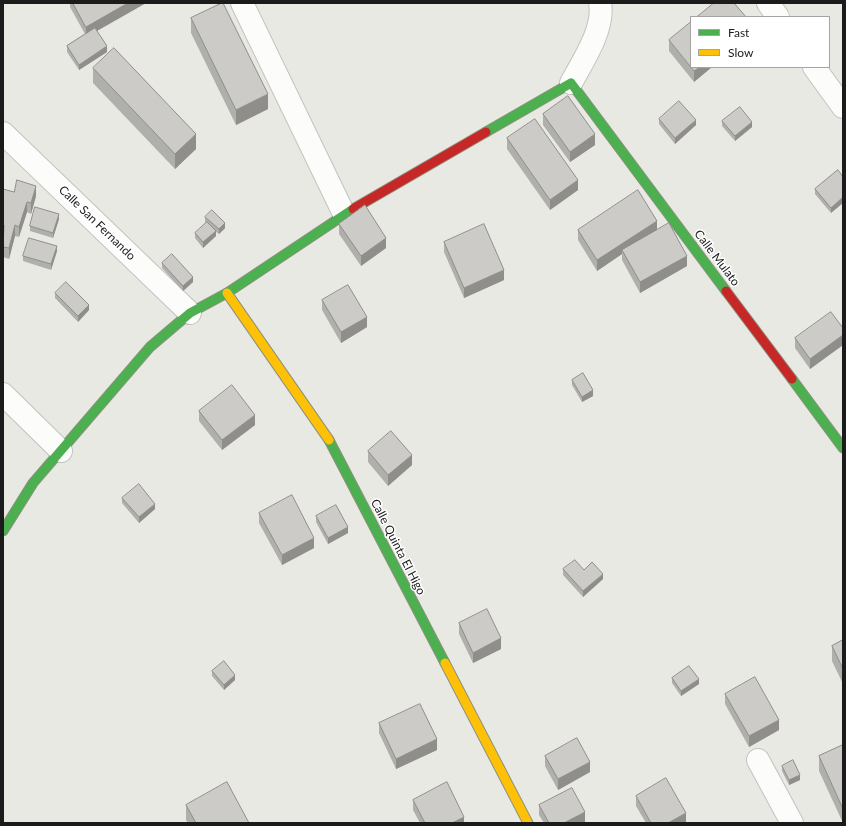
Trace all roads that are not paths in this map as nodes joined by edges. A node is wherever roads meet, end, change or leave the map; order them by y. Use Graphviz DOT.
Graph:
graph roads {
  1 [pos="242,3"];
  2 [pos="600,3"];
  3 [pos="768,3"];
  4 [pos="777,16"];
  5 [pos="815,68"];
  6 [pos="572,83"];
  7 [pos="843,107"];
  8 [pos="3,133"];
  9 [pos="344,214"];
  10 [pos="227,293"];
  11 [pos="190,314"];
  12 [pos="3,394"];
  13 [pos="843,448"];
  14 [pos="61,451"];
  15 [pos="3,530"];
  16 [pos="758,760"];
  17 [pos="528,823"];
  18 [pos="792,823"];
  1 -- 9 [label="street"];
  2 -- 6 [label="street"];
  3 -- 4 [label="street"];
  5 -- 7 [label="street"];
  6 -- 9 [label="street"];
  6 -- 13 [label="street, Calle Mulato"];
  8 -- 11 [label="street, Calle San Fernando"];
  9 -- 10 [label="street"];
  10 -- 11 [label="street"];
  10 -- 17 [label="street, Calle Quinta El Higo"];
  11 -- 14 [label="street"];
  12 -- 14 [label="street"];
  14 -- 15 [label="street"];
  16 -- 18 [label="street"];
}
